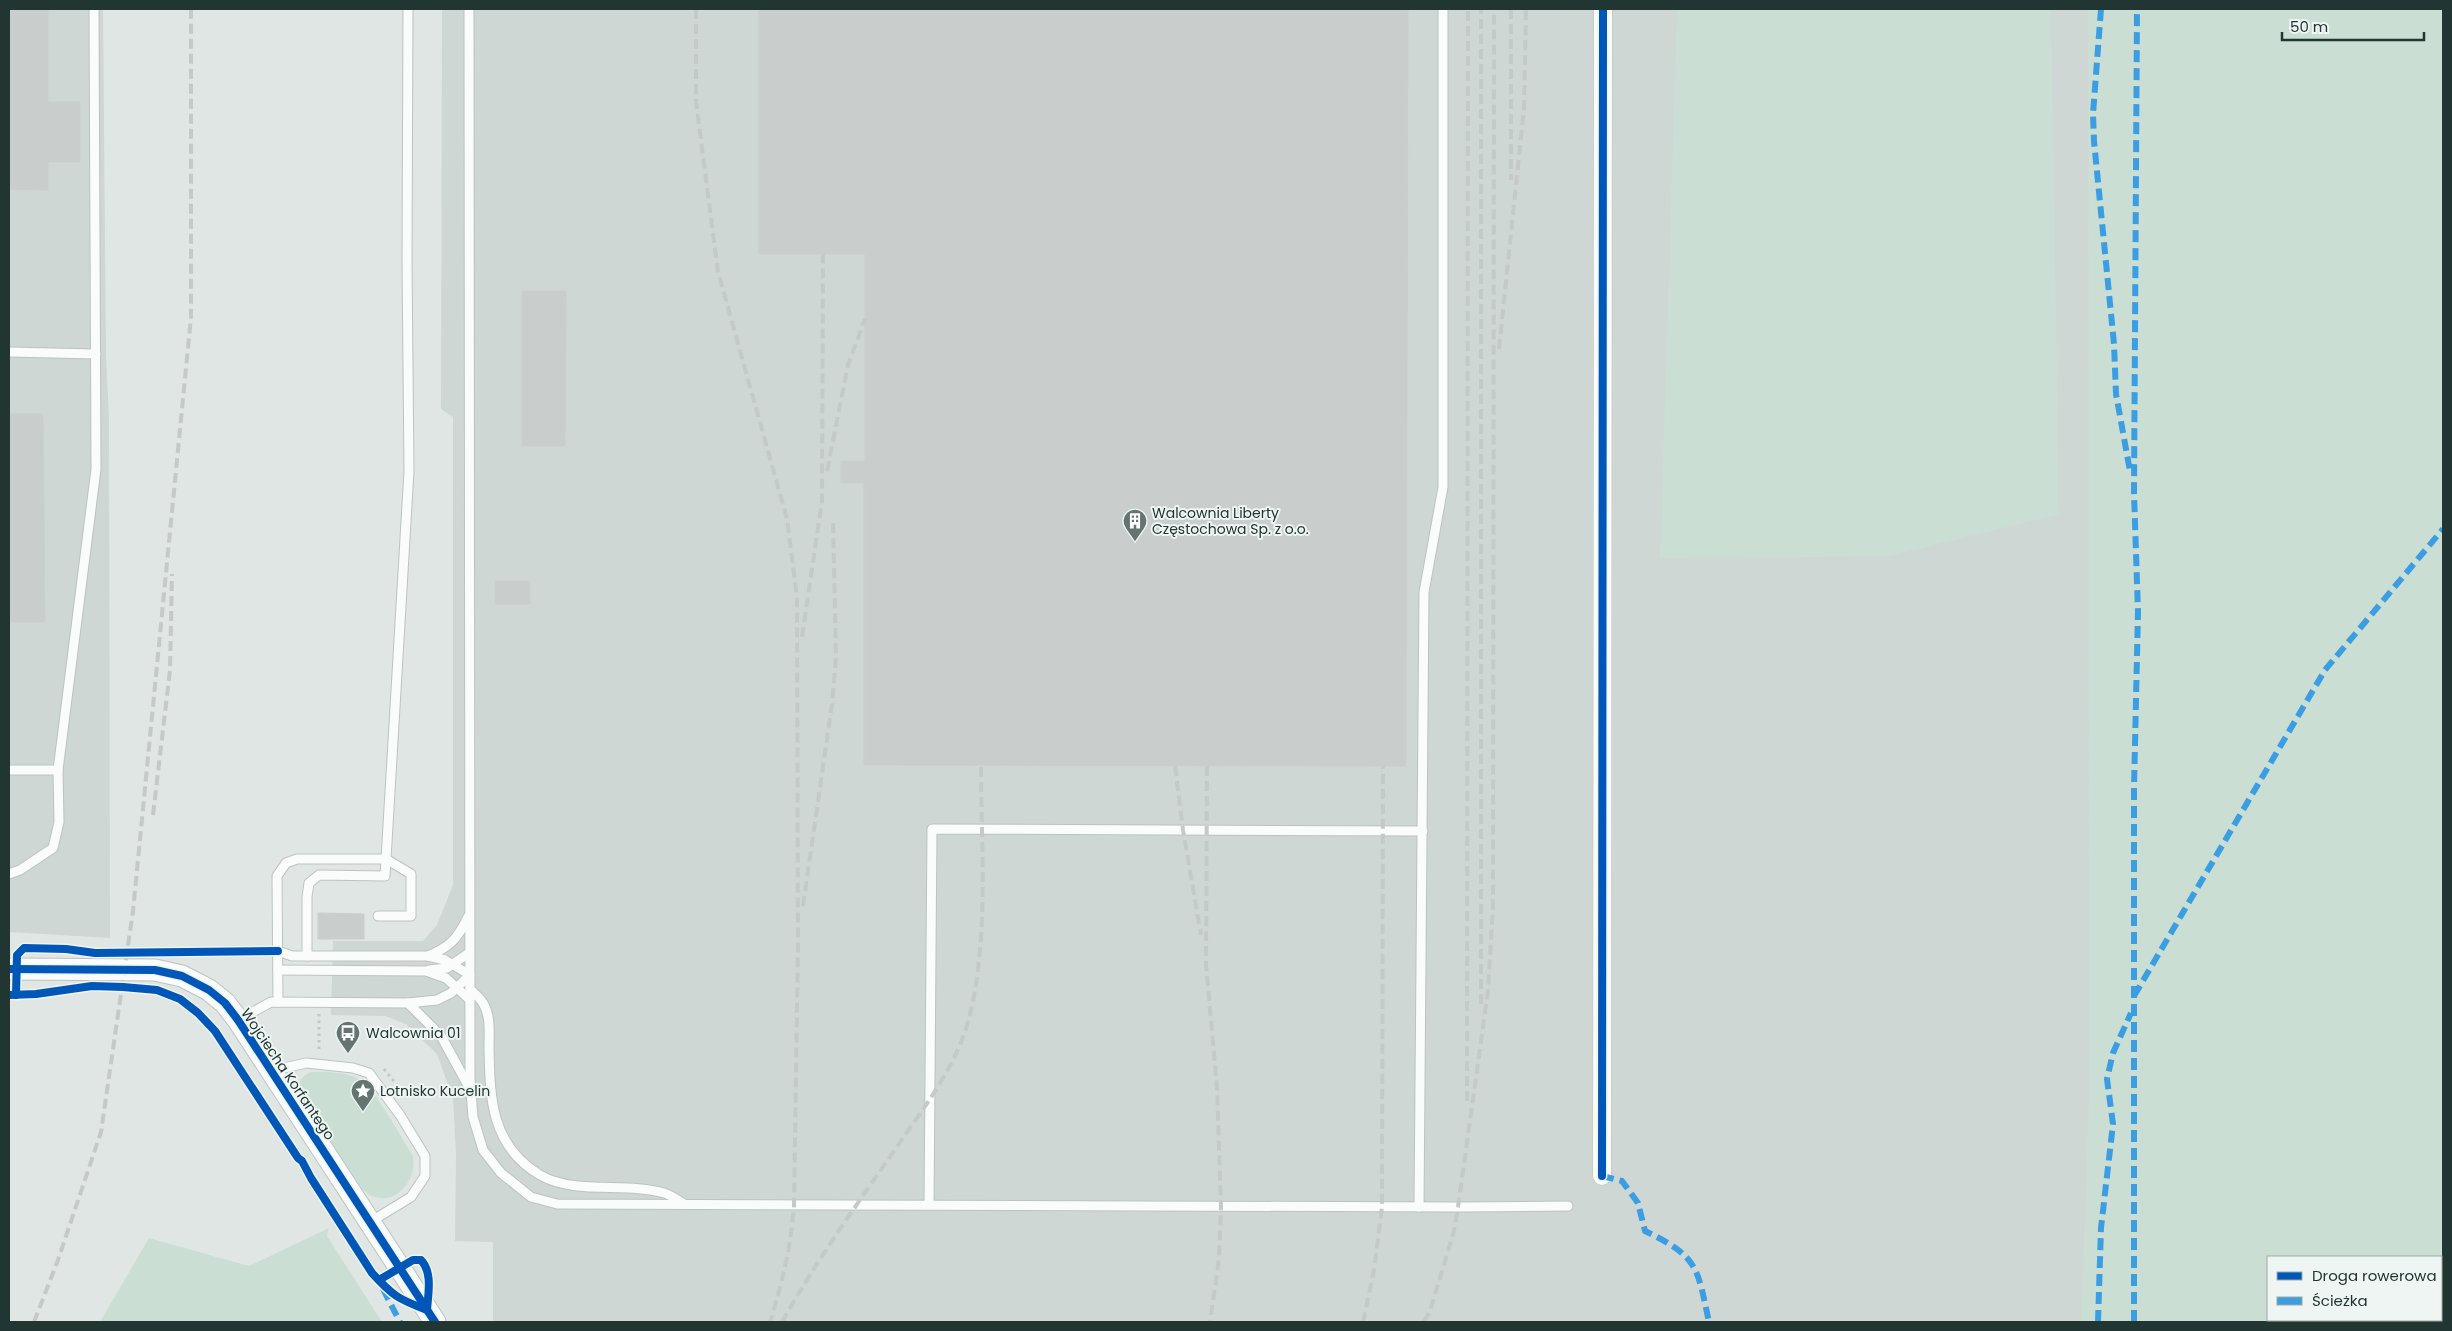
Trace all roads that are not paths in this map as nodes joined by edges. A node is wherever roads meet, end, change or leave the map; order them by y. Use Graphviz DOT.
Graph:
graph roads {
  1 [pos="94,9"];
  2 [pos="408,9"];
  3 [pos="469,9"];
  4 [pos="1443,9"];
  5 [pos="1603,9"];
  6 [pos="9,352"];
  7 [pos="96,354"];
  8 [pos="9,770"];
  9 [pos="58,770"];
  10 [pos="1423,830"];
  11 [pos="386,859"];
  12 [pos="9,874"];
  13 [pos="469,914"];
  14 [pos="378,916"];
  15 [pos="278,951"];
  16 [pos="469,953"];
  17 [pos="307,956"];
  18 [pos="428,956"];
  19 [pos="454,964"];
  20 [pos="9,969"];
  21 [pos="278,970"];
  22 [pos="426,970"];
  23 [pos="470,975"];
  24 [pos="456,987"];
  25 [pos="470,989"];
  26 [pos="470,1000"];
  27 [pos="278,1002"];
  28 [pos="408,1003"];
  29 [pos="238,1020"];
  30 [pos="274,1075"];
  31 [pos="471,1094"];
  32 [pos="1602,1176"];
  33 [pos="686,1205"];
  34 [pos="929,1205"];
  35 [pos="1568,1206"];
  36 [pos="1419,1207"];
  37 [pos="370,1222"];
  38 [pos="435,1322"];
  1 -- 7 [label="lane"];
  2 -- 11 [label="lane"];
  3 -- 13 [label="lane"];
  4 -- 10 [label="lane"];
  5 -- 32 [label="street"];
  6 -- 7 [label="lane"];
  7 -- 9 [label="lane"];
  8 -- 9 [label="lane"];
  9 -- 12 [label="lane"];
  10 -- 34 [label="lane"];
  10 -- 36 [label="lane"];
  11 -- 14 [label="lane"];
  11 -- 15 [label="lane"];
  11 -- 17 [label="lane"];
  13 -- 16 [label="lane"];
  13 -- 18 [label="lane"];
  15 -- 17 [label="lane"];
  15 -- 21 [label="lane"];
  16 -- 19 [label="lane"];
  16 -- 23 [label="lane"];
  17 -- 18 [label="lane"];
  18 -- 19 [label="lane"];
  19 -- 22 [label="lane"];
  19 -- 23 [label="lane"];
  20 -- 29 [label="street, Wojciecha Korfantego"];
  21 -- 22 [label="lane"];
  21 -- 27 [label="lane"];
  22 -- 24 [label="lane"];
  23 -- 24 [label="lane"];
  23 -- 25 [label="lane"];
  24 -- 26 [label="lane"];
  24 -- 28 [label="lane"];
  25 -- 26 [label="lane"];
  25 -- 33 [label="lane"];
  26 -- 31 [label="lane"];
  27 -- 28 [label="lane"];
  27 -- 29 [label="lane"];
  28 -- 31 [label="lane"];
  29 -- 30 [label="street, Wojciecha Korfantego"];
  30 -- 37 [label="street, Wojciecha Korfantego"];
  30 -- 37 [label="lane"];
  31 -- 33 [label="lane"];
  33 -- 34 [label="lane"];
  34 -- 36 [label="lane"];
  35 -- 36 [label="lane"];
  37 -- 38 [label="street, Wojciecha Korfantego"];
}
